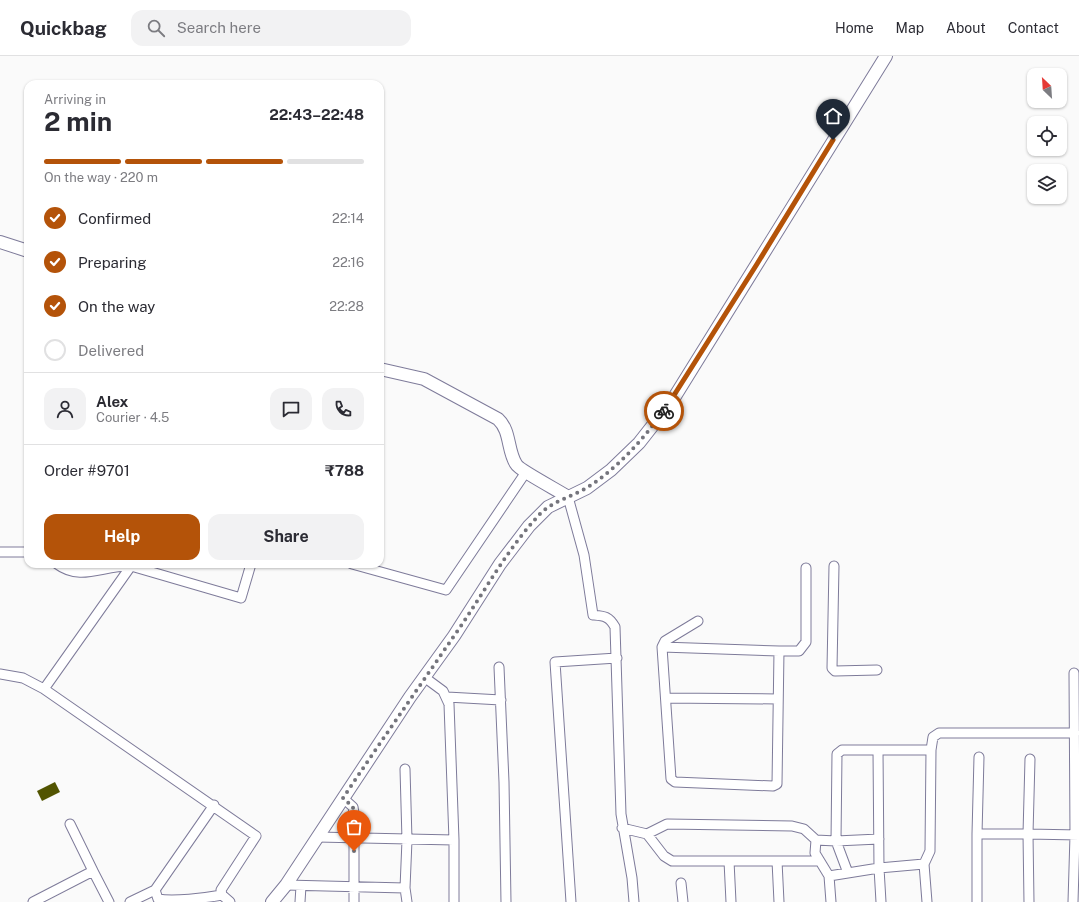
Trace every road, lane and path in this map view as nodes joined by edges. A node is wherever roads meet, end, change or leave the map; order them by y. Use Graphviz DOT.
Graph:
graph roads {
  1 [pos="886,56"];
  2 [pos="0,242"];
  3 [pos="24,250"];
  4 [pos="384,370"];
  5 [pos="526,472"];
  6 [pos="568,497"];
  7 [pos="0,552"];
  8 [pos="24,552"];
  9 [pos="834,566"];
  10 [pos="63,568"];
  11 [pos="109,568"];
  12 [pos="130,568"];
  13 [pos="138,568"];
  14 [pos="250,568"];
  15 [pos="366,568"];
  16 [pos="806,568"];
  17 [pos="698,621"];
  18 [pos="662,647"];
  19 [pos="779,651"];
  20 [pos="617,658"];
  21 [pos="499,667"];
  22 [pos="877,670"];
  23 [pos="1074,673"];
  24 [pos="0,674"];
  25 [pos="424,677"];
  26 [pos="44,689"];
  27 [pos="447,697"];
  28 [pos="666,698"];
  29 [pos="778,699"];
  30 [pos="501,700"];
  31 [pos="1075,733"];
  32 [pos="878,750"];
  33 [pos="931,750"];
  34 [pos="980,757"];
  35 [pos="1030,759"];
  36 [pos="405,769"];
  37 [pos="343,798"];
  38 [pos="214,805"];
  39 [pos="70,824"];
  40 [pos="622,828"];
  41 [pos="647,834"];
  42 [pos="977,834"];
  43 [pos="1028,834"];
  44 [pos="1077,835"];
  45 [pos="317,837"];
  46 [pos="355,839"];
  47 [pos="879,839"];
  48 [pos="407,840"];
  49 [pos="454,840"];
  50 [pos="816,840"];
  51 [pos="836,841"];
  52 [pos="729,861"];
  53 [pos="777,861"];
  54 [pos="819,861"];
  55 [pos="924,864"];
  56 [pos="879,868"];
  57 [pos="93,871"];
  58 [pos="848,873"];
  59 [pos="829,876"];
  60 [pos="681,883"];
  61 [pos="286,885"];
  62 [pos="301,886"];
  63 [pos="354,887"];
  64 [pos="405,888"];
  65 [pos="222,895"];
  66 [pos="156,897"];
  67 [pos="210,900"];
  68 [pos="33,902"];
  69 [pos="110,902"];
  70 [pos="130,902"];
  71 [pos="230,902"];
  72 [pos="272,902"];
  73 [pos="300,902"];
  74 [pos="354,902"];
  75 [pos="407,902"];
  76 [pos="454,902"];
  77 [pos="506,902"];
  78 [pos="571,902"];
  79 [pos="634,902"];
  80 [pos="683,902"];
  81 [pos="731,902"];
  82 [pos="780,902"];
  83 [pos="831,902"];
  84 [pos="881,902"];
  85 [pos="927,902"];
  86 [pos="977,902"];
  87 [pos="1028,902"];
  88 [pos="1073,902"];
  1 -- 6 [label="street"];
  2 -- 3 [label="street"];
  4 -- 5 [label="street"];
  5 -- 6 [label="street"];
  5 -- 15 [label="street"];
  6 -- 20 [label="street"];
  6 -- 25 [label="street"];
  7 -- 8 [label="street"];
  9 -- 22 [label="street"];
  10 -- 11 [label="street"];
  12 -- 26 [label="street"];
  13 -- 14 [label="street"];
  16 -- 19 [label="street"];
  17 -- 18 [label="street"];
  18 -- 19 [label="street"];
  18 -- 28 [label="street"];
  19 -- 29 [label="street"];
  20 -- 40 [label="street"];
  20 -- 78 [label="street"];
  21 -- 30 [label="street"];
  23 -- 31 [label="street"];
  24 -- 26 [label="street"];
  25 -- 27 [label="street"];
  25 -- 37 [label="street"];
  26 -- 38 [label="street"];
  27 -- 30 [label="street"];
  27 -- 49 [label="street"];
  28 -- 29 [label="street"];
  28 -- 29 [label="street"];
  30 -- 77 [label="street"];
  31 -- 33 [label="street"];
  31 -- 44 [label="street"];
  32 -- 33 [label="street"];
  32 -- 47 [label="street"];
  32 -- 51 [label="street"];
  33 -- 55 [label="street"];
  34 -- 42 [label="street"];
  35 -- 43 [label="street"];
  36 -- 48 [label="street"];
  37 -- 45 [label="street"];
  37 -- 46 [label="street"];
  38 -- 65 [label="street"];
  38 -- 66 [label="street"];
  39 -- 57 [label="street"];
  40 -- 41 [label="street"];
  40 -- 79 [label="street"];
  41 -- 50 [label="street"];
  41 -- 52 [label="street"];
  42 -- 43 [label="street"];
  42 -- 86 [label="street"];
  43 -- 44 [label="street"];
  43 -- 87 [label="street"];
  44 -- 88 [label="street"];
  45 -- 46 [label="street"];
  45 -- 61 [label="street"];
  46 -- 48 [label="street"];
  46 -- 63 [label="street"];
  47 -- 51 [label="street"];
  47 -- 56 [label="street"];
  48 -- 49 [label="street"];
  48 -- 64 [label="street"];
  49 -- 76 [label="street"];
  50 -- 51 [label="street"];
  50 -- 54 [label="street"];
  51 -- 58 [label="street"];
  52 -- 53 [label="street"];
  52 -- 81 [label="street"];
  53 -- 54 [label="street"];
  53 -- 82 [label="street"];
  54 -- 59 [label="street"];
  55 -- 56 [label="street"];
  55 -- 85 [label="street"];
  56 -- 58 [label="street"];
  56 -- 84 [label="street"];
  57 -- 68 [label="street"];
  57 -- 69 [label="street"];
  58 -- 59 [label="street"];
  59 -- 83 [label="street"];
  60 -- 80 [label="street"];
  61 -- 62 [label="street"];
  61 -- 72 [label="street"];
  62 -- 63 [label="street"];
  62 -- 73 [label="street"];
  63 -- 64 [label="street"];
  63 -- 74 [label="street"];
  64 -- 75 [label="street"];
  65 -- 67 [label="street"];
  65 -- 71 [label="street"];
  66 -- 67 [label="street"];
  66 -- 70 [label="street"];
}
